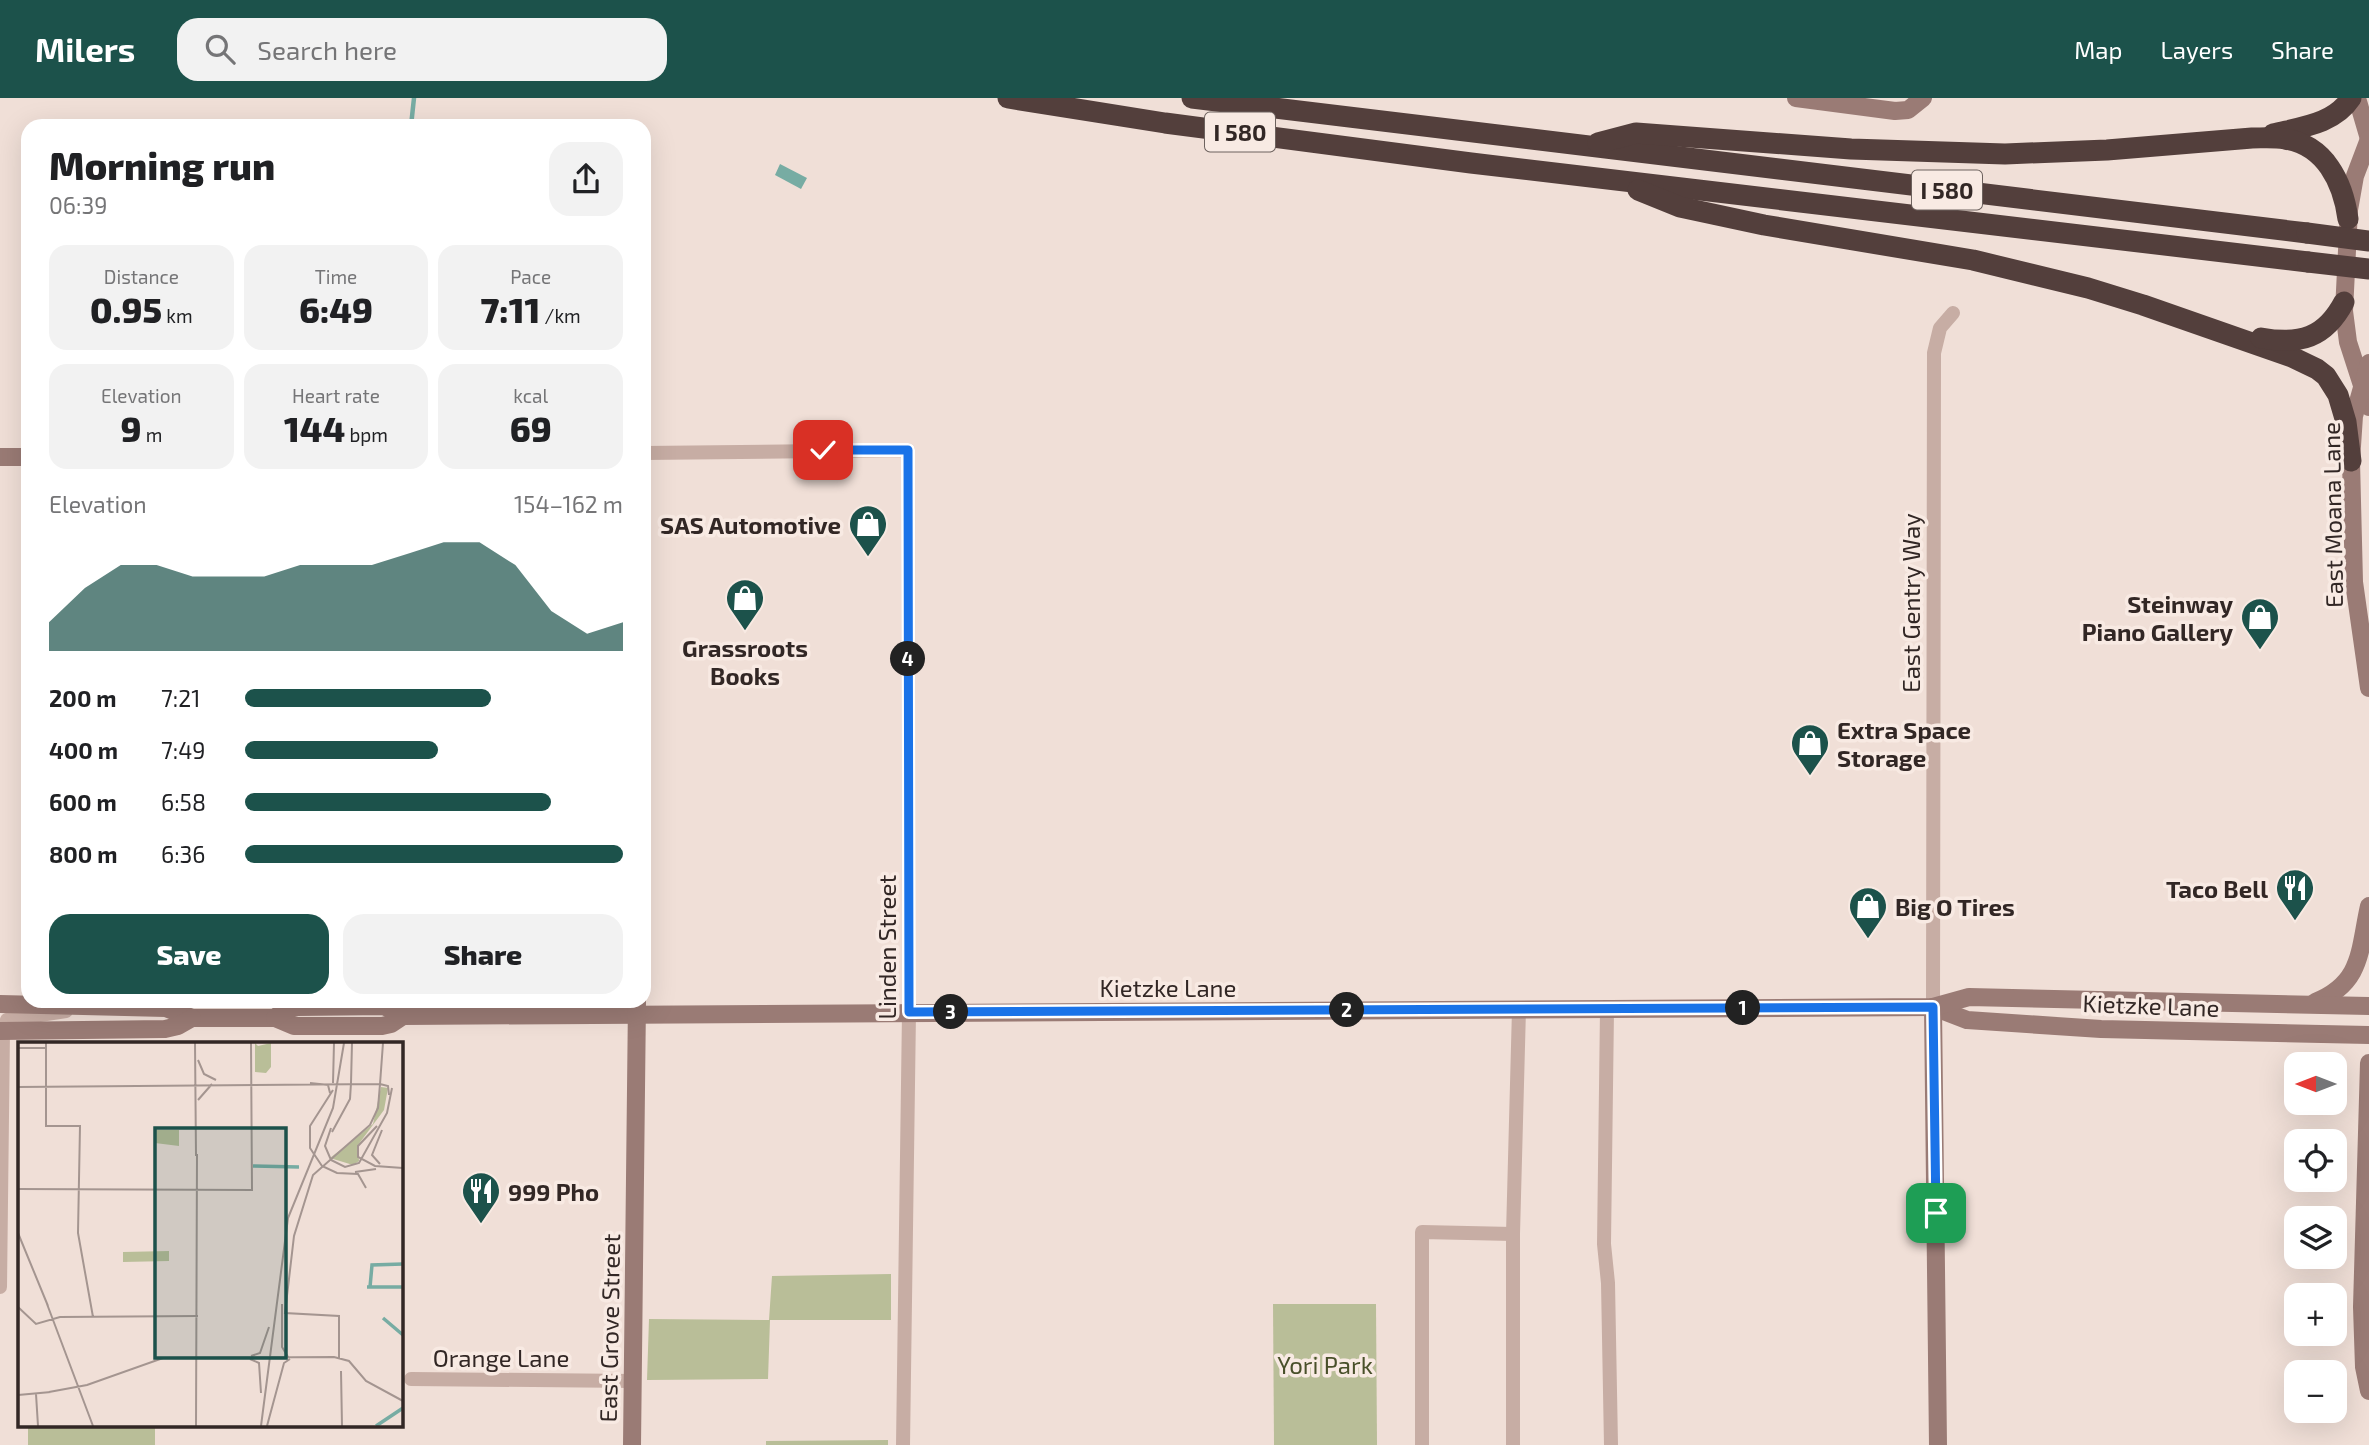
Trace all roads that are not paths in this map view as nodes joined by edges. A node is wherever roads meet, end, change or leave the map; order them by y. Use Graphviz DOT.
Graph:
graph roads {
  1 [pos="1008,98"];
  2 [pos="1192,98"];
  3 [pos="1796,98"];
  4 [pos="1923,98"];
  5 [pos="2351,98"];
  6 [pos="2357,98"];
  7 [pos="2252,138"];
  8 [pos="2369,139"];
  9 [pos="1586,146"];
  10 [pos="1613,181"];
  11 [pos="2348,219"];
  12 [pos="2369,241"];
  13 [pos="2369,269"];
  14 [pos="2344,302"];
  15 [pos="1953,313"];
  16 [pos="2211,330"];
  17 [pos="2369,363"];
  18 [pos="2361,383"];
  19 [pos="2369,407"];
  20 [pos="651,453"];
  21 [pos="0,457"];
  22 [pos="21,457"];
  23 [pos="2351,461"];
  24 [pos="2357,603"];
  25 [pos="2369,622"];
  26 [pos="2369,688"];
  27 [pos="2369,906"];
  28 [pos="0,1004"];
  29 [pos="21,1004"];
  30 [pos="2309,1005"];
  31 [pos="2369,1006"];
  32 [pos="1933,1007"];
  33 [pos="82,1008"];
  34 [pos="166,1008"];
  35 [pos="294,1008"];
  36 [pos="345,1008"];
  37 [pos="388,1008"];
  38 [pos="637,1008"];
  39 [pos="1519,1009"];
  40 [pos="1607,1010"];
  41 [pos="909,1012"];
  42 [pos="402,1016"];
  43 [pos="192,1018"];
  44 [pos="275,1018"];
  45 [pos="309,1026"];
  46 [pos="1,1031"];
  47 [pos="2369,1035"];
  48 [pos="2369,1063"];
  49 [pos="1513,1234"];
  50 [pos="0,1287"];
  51 [pos="411,1379"];
  52 [pos="633,1381"];
  53 [pos="2369,1391"];
  54 [pos="632,1445"];
  55 [pos="903,1445"];
  56 [pos="1422,1445"];
  57 [pos="1513,1445"];
  58 [pos="1611,1445"];
  59 [pos="1938,1445"];
  1 -- 10 [label="highway, I 580"];
  2 -- 9 [label="highway, I 580"];
  3 -- 4 [label="main road"];
  5 -- 7 [label="highway"];
  6 -- 8 [label="main road, East Moana Lane"];
  7 -- 9 [label="highway"];
  7 -- 11 [label="highway"];
  8 -- 11 [label="main road, East Moana Lane"];
  9 -- 12 [label="highway, I 580, bridge"];
  10 -- 13 [label="highway, I 580, bridge"];
  10 -- 16 [label="highway"];
  11 -- 14 [label="main road, East Moana Lane"];
  14 -- 16 [label="highway"];
  14 -- 18 [label="main road, East Moana Lane"];
  15 -- 32 [label="street, East Gentry Way"];
  16 -- 23 [label="highway"];
  17 -- 18 [label="main road, East Moana Lane"];
  18 -- 19 [label="main road, East Moana Lane"];
  18 -- 23 [label="main road, East Moana Lane"];
  20 -- 41 [label="street, Linden Street"];
  21 -- 22 [label="main road"];
  23 -- 24 [label="main road, East Moana Lane"];
  24 -- 25 [label="main road"];
  24 -- 26 [label="main road, East Moana Lane"];
  27 -- 30 [label="main road"];
  28 -- 29 [label="main road, Kietzke Lane"];
  30 -- 31 [label="main road, Kietzke Lane"];
  30 -- 32 [label="main road, Kietzke Lane"];
  32 -- 40 [label="main road, Kietzke Lane"];
  32 -- 47 [label="main road, Kietzke Lane"];
  32 -- 59 [label="main road, East Gentry Way"];
  33 -- 46 [label="street"];
  34 -- 43 [label="main road, Kietzke Lane"];
  35 -- 44 [label="main road, Kietzke Lane"];
  36 -- 45 [label="street"];
  37 -- 42 [label="main road, Kietzke Lane"];
  38 -- 41 [label="main road, Kietzke Lane"];
  38 -- 42 [label="main road, Kietzke Lane"];
  38 -- 52 [label="main road, East Grove Street"];
  39 -- 40 [label="main road, Kietzke Lane"];
  39 -- 41 [label="main road, Kietzke Lane"];
  39 -- 49 [label="street"];
  40 -- 58 [label="street"];
  41 -- 55 [label="street, Linden Street"];
  42 -- 45 [label="main road, Kietzke Lane"];
  43 -- 44 [label="main road, Kietzke Lane"];
  43 -- 46 [label="main road, Kietzke Lane"];
  44 -- 45 [label="main road, Kietzke Lane"];
  46 -- 50 [label="street"];
  48 -- 53 [label="main road"];
  49 -- 56 [label="street"];
  49 -- 57 [label="street"];
  51 -- 52 [label="street, Orange Lane"];
  52 -- 54 [label="main road, East Grove Street"];
}
